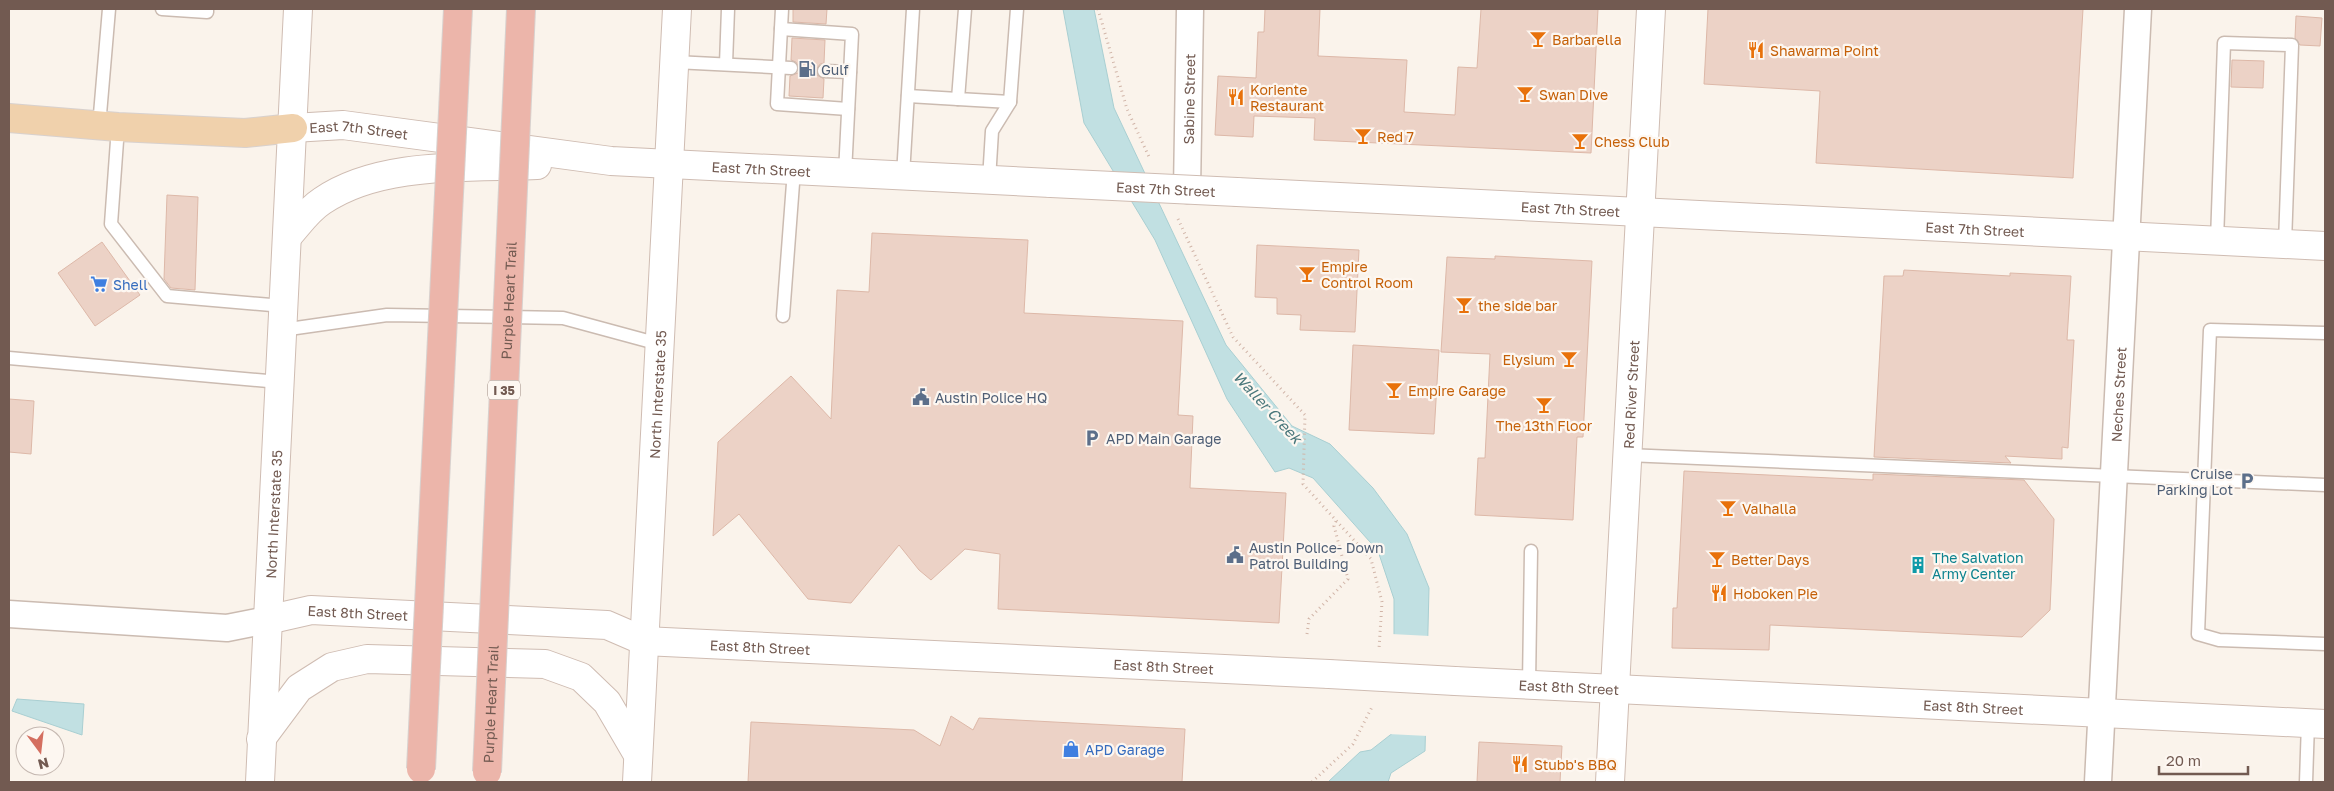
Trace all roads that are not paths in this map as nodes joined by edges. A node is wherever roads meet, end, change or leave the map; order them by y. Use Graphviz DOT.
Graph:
graph roads {
  1 [pos="109,9"];
  2 [pos="162,9"];
  3 [pos="207,9"];
  4 [pos="298,9"];
  5 [pos="458,9"];
  6 [pos="521,9"];
  7 [pos="677,9"];
  8 [pos="728,9"];
  9 [pos="782,9"];
  10 [pos="913,9"];
  11 [pos="965,9"];
  12 [pos="1016,9"];
  13 [pos="1190,9"];
  14 [pos="1651,9"];
  15 [pos="2138,9"];
  16 [pos="781,29"];
  17 [pos="674,62"];
  18 [pos="726,64"];
  19 [pos="785,68"];
  20 [pos="824,71"];
  21 [pos="850,72"];
  22 [pos="908,96"];
  23 [pos="958,99"];
  24 [pos="1010,102"];
  25 [pos="848,109"];
  26 [pos="9,118"];
  27 [pos="108,126"];
  28 [pos="293,128"];
  29 [pos="611,161"];
  30 [pos="669,164"];
  31 [pos="794,170"];
  32 [pos="845,173"];
  33 [pos="903,175"];
  34 [pos="989,180"];
  35 [pos="1186,190"];
  36 [pos="1640,212"];
  37 [pos="2126,236"];
  38 [pos="287,237"];
  39 [pos="2217,240"];
  40 [pos="2285,244"];
  41 [pos="2325,246"];
  42 [pos="783,316"];
  43 [pos="283,318"];
  44 [pos="2325,333"];
  45 [pos="659,344"];
  46 [pos="9,358"];
  47 [pos="279,382"];
  48 [pos="1627,456"];
  49 [pos="2114,476"];
  50 [pos="2203,481"];
  51 [pos="2325,485"];
  52 [pos="1531,552"];
  53 [pos="9,614"];
  54 [pos="267,620"];
  55 [pos="644,640"];
  56 [pos="2325,644"];
  57 [pos="1529,684"];
  58 [pos="1615,689"];
  59 [pos="2102,713"];
  60 [pos="2317,723"];
  61 [pos="261,739"];
  62 [pos="638,755"];
  63 [pos="421,769"];
  64 [pos="487,772"];
  65 [pos="260,782"];
  66 [pos="637,782"];
  67 [pos="1610,782"];
  68 [pos="2098,782"];
  69 [pos="2306,782"];
  1 -- 27 [label="lane"];
  2 -- 3 [label="lane"];
  4 -- 28 [label="main road, North Interstate 35"];
  5 -- 63 [label="highway, bridge"];
  6 -- 64 [label="highway, Purple Heart Trail / I 35, bridge"];
  7 -- 17 [label="main road, North Interstate 35"];
  8 -- 18 [label="lane"];
  9 -- 16 [label="lane"];
  10 -- 22 [label="lane"];
  11 -- 23 [label="lane"];
  12 -- 24 [label="lane"];
  13 -- 35 [label="street, Sabine Street"];
  14 -- 36 [label="main road, Red River Street"];
  15 -- 37 [label="street, Neches Street"];
  16 -- 19 [label="lane"];
  16 -- 21 [label="lane"];
  17 -- 18 [label="lane"];
  17 -- 30 [label="main road, North Interstate 35"];
  18 -- 19 [label="lane"];
  19 -- 25 [label="lane"];
  20 -- 21 [label="lane"];
  21 -- 25 [label="lane"];
  22 -- 23 [label="lane"];
  22 -- 33 [label="lane"];
  23 -- 24 [label="lane"];
  24 -- 34 [label="lane"];
  25 -- 32 [label="lane"];
  26 -- 27 [label="main road, East 7th Street"];
  27 -- 28 [label="main road, East 7th Street"];
  27 -- 43 [label="lane"];
  28 -- 29 [label="main road, East 7th Street"];
  28 -- 38 [label="main road, North Interstate 35"];
  29 -- 30 [label="main road, East 7th Street"];
  29 -- 38 [label="main road"];
  30 -- 31 [label="main road, East 7th Street"];
  30 -- 45 [label="main road, North Interstate 35"];
  31 -- 32 [label="main road, East 7th Street"];
  31 -- 42 [label="lane"];
  32 -- 33 [label="main road, East 7th Street"];
  33 -- 34 [label="main road, East 7th Street"];
  34 -- 35 [label="main road, East 7th Street, bridge"];
  35 -- 36 [label="main road, East 7th Street, bridge"];
  36 -- 37 [label="main road, East 7th Street"];
  36 -- 48 [label="main road, Red River Street"];
  37 -- 39 [label="main road, East 7th Street"];
  37 -- 49 [label="street, Neches Street"];
  38 -- 43 [label="main road, North Interstate 35"];
  39 -- 40 [label="main road, East 7th Street"];
  39 -- 40 [label="lane"];
  40 -- 41 [label="main road, East 7th Street"];
  43 -- 45 [label="lane"];
  43 -- 47 [label="main road, North Interstate 35"];
  44 -- 50 [label="lane"];
  45 -- 55 [label="main road, North Interstate 35"];
  46 -- 47 [label="lane"];
  47 -- 54 [label="main road, North Interstate 35"];
  48 -- 49 [label="lane"];
  48 -- 58 [label="main road, Red River Street"];
  49 -- 50 [label="lane"];
  49 -- 59 [label="street, Neches Street"];
  50 -- 51 [label="lane"];
  50 -- 56 [label="lane"];
  52 -- 57 [label="lane"];
  53 -- 54 [label="street, East 8th Street"];
  54 -- 55 [label="main road, East 8th Street"];
  54 -- 61 [label="main road, North Interstate 35"];
  55 -- 57 [label="main road, East 8th Street, bridge"];
  55 -- 62 [label="main road, North Interstate 35"];
  57 -- 58 [label="main road, East 8th Street"];
  58 -- 59 [label="main road, East 8th Street"];
  58 -- 67 [label="main road, Red River Street"];
  59 -- 60 [label="main road, East 8th Street"];
  59 -- 68 [label="street, Neches Street"];
  60 -- 69 [label="lane"];
  61 -- 62 [label="main road"];
  61 -- 65 [label="main road, North Interstate 35"];
  62 -- 66 [label="main road, North Interstate 35"];
}
